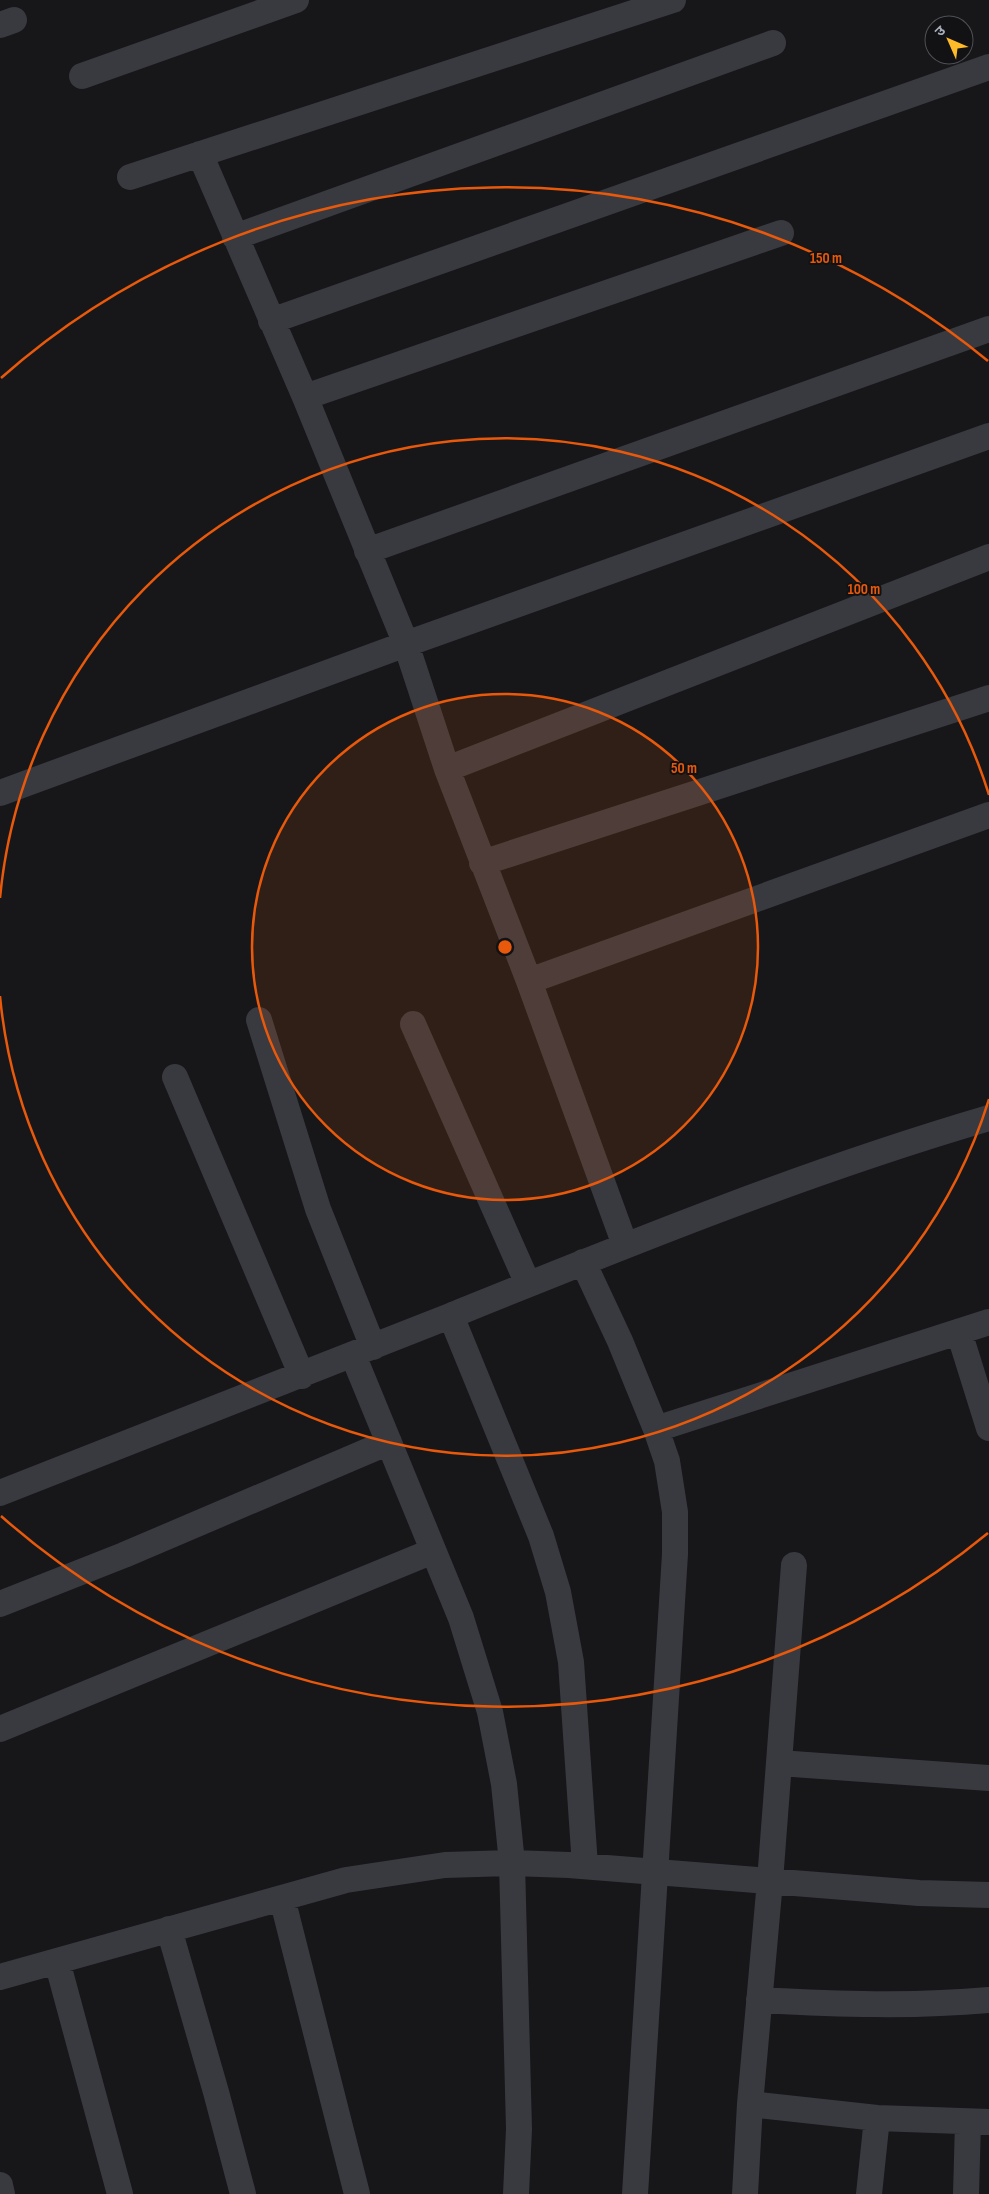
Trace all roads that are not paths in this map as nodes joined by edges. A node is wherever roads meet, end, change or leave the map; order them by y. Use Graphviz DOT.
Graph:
graph roads {
  1 [pos="296,0"];
  2 [pos="672,0"];
  3 [pos="773,43"];
  4 [pos="989,67"];
  5 [pos="82,76"];
  6 [pos="200,154"];
  7 [pos="130,177"];
  8 [pos="781,233"];
  9 [pos="235,237"];
  10 [pos="271,321"];
  11 [pos="989,329"];
  12 [pos="305,397"];
  13 [pos="989,436"];
  14 [pos="367,551"];
  15 [pos="989,556"];
  16 [pos="406,644"];
  17 [pos="989,698"];
  18 [pos="447,768"];
  19 [pos="0,793"];
  20 [pos="989,815"];
  21 [pos="482,863"];
  22 [pos="529,981"];
  23 [pos="259,1020"];
  24 [pos="413,1024"];
  25 [pos="175,1077"];
  26 [pos="989,1118"];
  27 [pos="625,1245"];
  28 [pos="583,1262"];
  29 [pos="528,1284"];
  30 [pos="451,1316"];
  31 [pos="989,1322"];
  32 [pos="959,1332"];
  33 [pos="363,1351"];
  34 [pos="302,1376"];
  35 [pos="989,1428"];
  36 [pos="656,1429"];
  37 [pos="389,1442"];
  38 [pos="0,1493"];
  39 [pos="433,1551"];
  40 [pos="794,1565"];
  41 [pos="0,1604"];
  42 [pos="0,1729"];
  43 [pos="779,1763"];
  44 [pos="989,1778"];
  45 [pos="512,1863"];
  46 [pos="585,1866"];
  47 [pos="655,1872"];
  48 [pos="770,1881"];
  49 [pos="989,1895"];
  50 [pos="282,1898"];
  51 [pos="169,1929"];
  52 [pos="57,1961"];
  53 [pos="0,1977"];
  54 [pos="759,2000"];
  55 [pos="989,2000"];
  56 [pos="750,2104"];
  57 [pos="877,2118"];
  58 [pos="978,2122"];
  59 [pos="0,2185"];
  60 [pos="2,2194"];
  61 [pos="120,2194"];
  62 [pos="243,2194"];
  63 [pos="357,2194"];
  64 [pos="516,2194"];
  65 [pos="635,2194"];
  66 [pos="746,2194"];
  67 [pos="869,2194"];
  68 [pos="966,2194"];
  1 -- 5 [label="street"];
  2 -- 6 [label="street"];
  3 -- 9 [label="street"];
  4 -- 10 [label="street"];
  6 -- 7 [label="street"];
  6 -- 9 [label="street"];
  8 -- 12 [label="street"];
  9 -- 10 [label="street"];
  10 -- 12 [label="street"];
  11 -- 14 [label="street"];
  12 -- 14 [label="street"];
  13 -- 16 [label="street"];
  14 -- 16 [label="street"];
  15 -- 18 [label="street"];
  16 -- 18 [label="street"];
  16 -- 19 [label="street"];
  17 -- 21 [label="street"];
  18 -- 21 [label="street"];
  20 -- 22 [label="street"];
  21 -- 22 [label="street"];
  22 -- 27 [label="street"];
  23 -- 33 [label="street"];
  24 -- 29 [label="street"];
  25 -- 34 [label="street"];
  26 -- 27 [label="street"];
  27 -- 28 [label="street"];
  28 -- 29 [label="street"];
  28 -- 36 [label="street"];
  29 -- 30 [label="street"];
  30 -- 33 [label="street"];
  30 -- 46 [label="street"];
  31 -- 32 [label="street"];
  32 -- 35 [label="street"];
  32 -- 36 [label="street"];
  33 -- 34 [label="street"];
  33 -- 37 [label="street"];
  34 -- 38 [label="street"];
  36 -- 47 [label="street"];
  37 -- 39 [label="street"];
  37 -- 41 [label="street"];
  39 -- 42 [label="street"];
  39 -- 45 [label="street"];
  40 -- 43 [label="street"];
  43 -- 44 [label="street"];
  43 -- 48 [label="street"];
  45 -- 46 [label="street"];
  45 -- 50 [label="street"];
  45 -- 64 [label="street"];
  46 -- 47 [label="street"];
  47 -- 48 [label="street"];
  47 -- 65 [label="street"];
  48 -- 49 [label="street"];
  48 -- 54 [label="street"];
  50 -- 51 [label="street"];
  50 -- 63 [label="street"];
  51 -- 52 [label="street"];
  51 -- 62 [label="street"];
  52 -- 53 [label="street"];
  52 -- 61 [label="street"];
  54 -- 55 [label="street"];
  54 -- 56 [label="street"];
  56 -- 57 [label="street"];
  56 -- 66 [label="street"];
  57 -- 58 [label="street"];
  57 -- 67 [label="street"];
  58 -- 68 [label="street"];
  59 -- 60 [label="street"];
}
